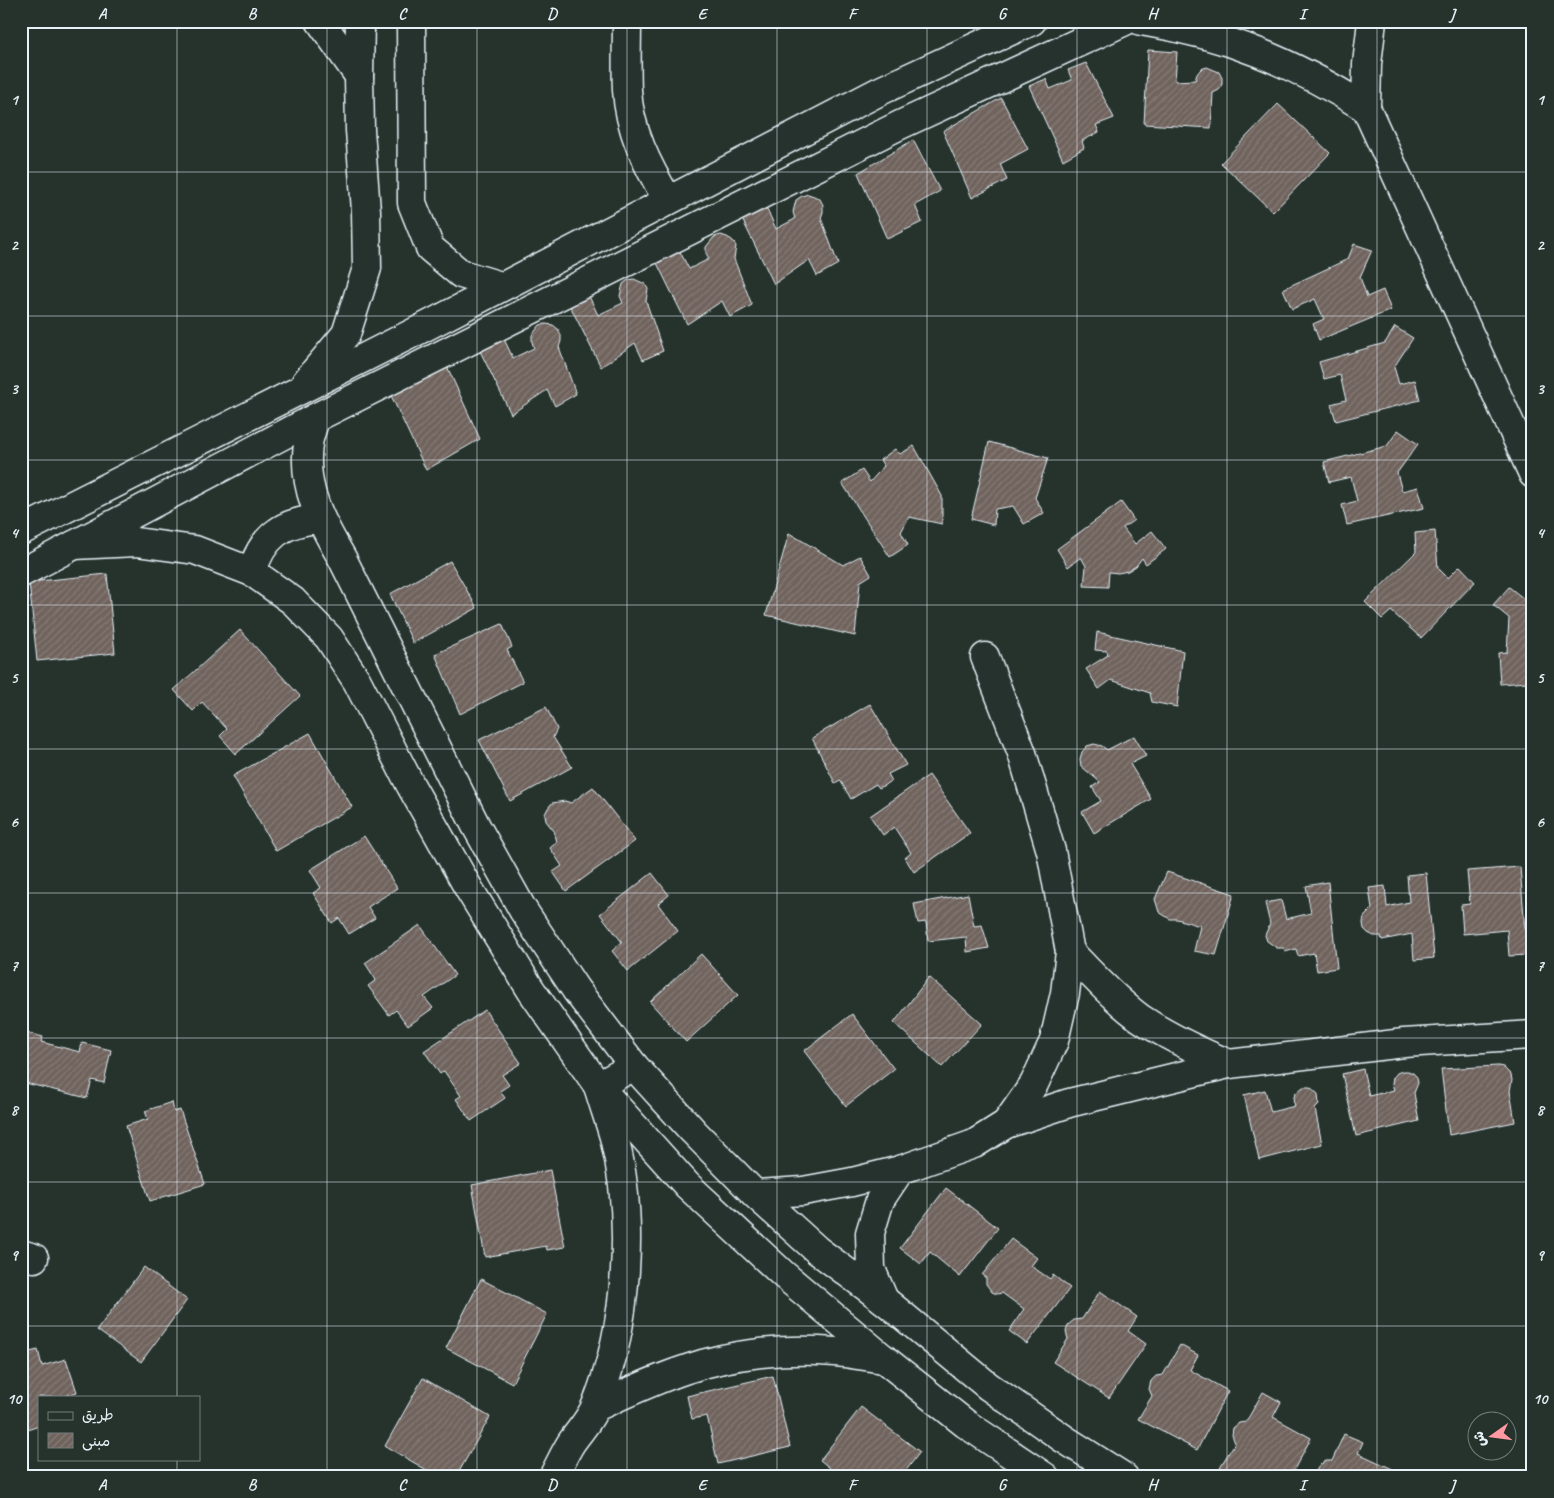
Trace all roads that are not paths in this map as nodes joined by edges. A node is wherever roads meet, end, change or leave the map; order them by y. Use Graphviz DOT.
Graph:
graph roads {
  1 [pos="320,21"];
  2 [pos="360,21"];
  3 [pos="411,21"];
  4 [pos="627,21"];
  5 [pos="1032,21"];
  6 [pos="1125,21"];
  7 [pos="1141,21"];
  8 [pos="1372,21"];
  9 [pos="359,76"];
  10 [pos="880,91"];
  11 [pos="1366,108"];
  12 [pos="900,124"];
  13 [pos="668,200"];
  14 [pos="501,286"];
  15 [pos="301,389"];
  16 [pos="315,418"];
  17 [pos="1533,474"];
  18 [pos="320,520"];
  19 [pos="21,531"];
  20 [pos="74,545"];
  21 [pos="252,572"];
  22 [pos="21,573"];
  23 [pos="985,657"];
  24 [pos="1070,952"];
  25 [pos="1533,1035"];
  26 [pos="1229,1064"];
  27 [pos="634,1066"];
  28 [pos="598,1086"];
  29 [pos="1006,1124"];
  30 [pos="900,1170"];
  31 [pos="755,1194"];
  32 [pos="884,1300"];
  33 [pos="884,1360"];
  34 [pos="988,1386"];
  35 [pos="596,1407"];
  36 [pos="966,1424"];
  37 [pos="1041,1475"];
  38 [pos="553,1477"];
  39 [pos="1124,1477"];
  1 -- 9 [label="street"];
  2 -- 9 [label="street"];
  3 -- 14 [label="street"];
  4 -- 13 [label="street"];
  5 -- 10 [label="street"];
  6 -- 12 [label="street"];
  7 -- 11 [label="street"];
  8 -- 11 [label="street"];
  9 -- 15 [label="street"];
  10 -- 12 [label="street"];
  10 -- 13 [label="street"];
  11 -- 17 [label="street"];
  12 -- 16 [label="street"];
  13 -- 14 [label="street"];
  14 -- 15 [label="street"];
  15 -- 19 [label="street"];
  16 -- 18 [label="street"];
  16 -- 20 [label="street"];
  18 -- 21 [label="street"];
  18 -- 27 [label="street"];
  20 -- 21 [label="street"];
  20 -- 22 [label="street"];
  21 -- 28 [label="street"];
  23 -- 24 [label="street"];
  24 -- 26 [label="street"];
  24 -- 29 [label="street"];
  25 -- 26 [label="street"];
  26 -- 29 [label="street"];
  27 -- 28 [label="street"];
  27 -- 31 [label="street"];
  28 -- 33 [label="street"];
  28 -- 35 [label="street"];
  29 -- 30 [label="street"];
  30 -- 31 [label="street"];
  30 -- 32 [label="street"];
  31 -- 32 [label="street"];
  32 -- 34 [label="street"];
  33 -- 35 [label="street"];
  33 -- 36 [label="street"];
  34 -- 36 [label="street"];
  34 -- 39 [label="street"];
  35 -- 38 [label="street"];
  36 -- 37 [label="street"];
}
